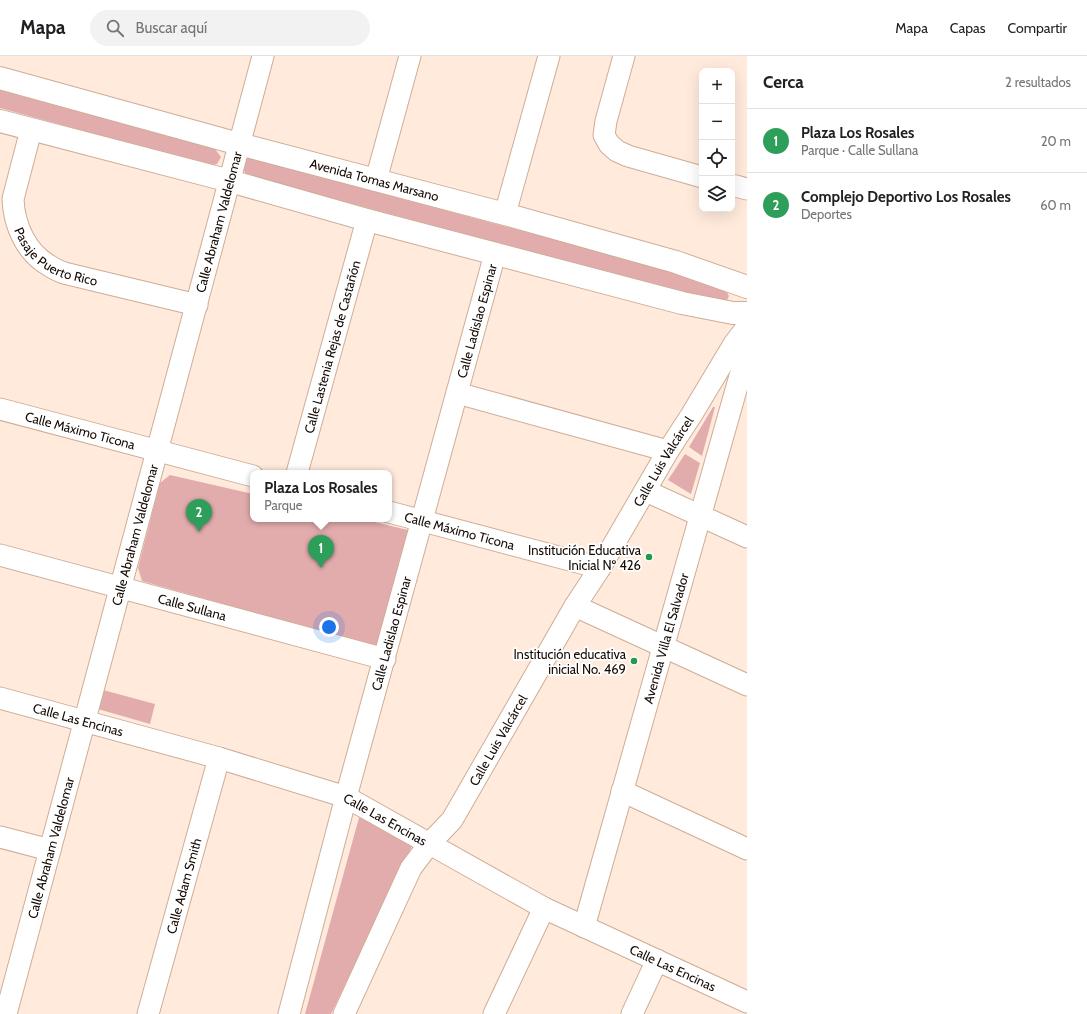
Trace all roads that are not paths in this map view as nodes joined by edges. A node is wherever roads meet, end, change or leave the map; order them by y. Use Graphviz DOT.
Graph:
graph roads {
  1 [pos="263,56"];
  2 [pos="410,56"];
  3 [pos="550,56"];
  4 [pos="624,56"];
  5 [pos="0,78"];
  6 [pos="0,121"];
  7 [pos="31,130"];
  8 [pos="240,144"];
  9 [pos="699,176"];
  10 [pos="230,180"];
  11 [pos="376,180"];
  12 [pos="735,186"];
  13 [pos="747,189"];
  14 [pos="505,214"];
  15 [pos="367,220"];
  16 [pos="496,254"];
  17 [pos="747,287"];
  18 [pos="196,305"];
  19 [pos="747,313"];
  20 [pos="747,327"];
  21 [pos="747,351"];
  22 [pos="457,393"];
  23 [pos="0,409"];
  24 [pos="157,451"];
  25 [pos="668,451"];
  26 [pos="298,470"];
  27 [pos="250,475"];
  28 [pos="646,490"];
  29 [pos="392,513"];
  30 [pos="700,515"];
  31 [pos="422,521"];
  32 [pos="747,537"];
  33 [pos="0,555"];
  34 [pos="600,568"];
  35 [pos="121,587"];
  36 [pos="575,606"];
  37 [pos="663,646"];
  38 [pos="385,659"];
  39 [pos="747,685"];
  40 [pos="0,698"];
  41 [pos="85,721"];
  42 [pos="219,758"];
  43 [pos="622,791"];
  44 [pos="346,797"];
  45 [pos="0,837"];
  46 [pos="430,843"];
  47 [pos="747,849"];
  48 [pos="50,850"];
  49 [pos="544,908"];
  50 [pos="584,927"];
  51 [pos="657,960"];
  52 [pos="747,1002"];
  53 [pos="6,1014"];
  54 [pos="148,1014"];
  55 [pos="289,1014"];
  56 [pos="344,1014"];
  57 [pos="494,1014"];
  58 [pos="632,1014"];
  1 -- 8 [label="street, Calle Abraham Valdelomar"];
  2 -- 11 [label="street"];
  3 -- 14 [label="street"];
  4 -- 9 [label="street"];
  5 -- 8 [label="street, Avenida Tomas Marsano"];
  6 -- 7 [label="street"];
  7 -- 10 [label="street"];
  7 -- 18 [label="street, Pasaje Puerto Rico"];
  8 -- 10 [label="street, Calle Abraham Valdelomar"];
  8 -- 11 [label="street, Avenida Tomas Marsano"];
  10 -- 15 [label="street"];
  10 -- 18 [label="street, Calle Abraham Valdelomar"];
  11 -- 14 [label="street, Avenida Tomas Marsano"];
  12 -- 13 [label="street"];
  14 -- 17 [label="street, Avenida Tomas Marsano"];
  15 -- 16 [label="street"];
  15 -- 26 [label="street, Calle Lastenia Rejas de Castañón"];
  16 -- 19 [label="street"];
  16 -- 22 [label="street, Calle Ladislao Espinar"];
  18 -- 24 [label="street, Calle Abraham Valdelomar"];
  20 -- 25 [label="street, Calle Luis Valcárcel"];
  21 -- 30 [label="street, Avenida Villa El Salvador"];
  22 -- 25 [label="street"];
  22 -- 31 [label="street, Calle Ladislao Espinar"];
  23 -- 24 [label="street, Calle Máximo Ticona"];
  24 -- 27 [label="street, Calle Máximo Ticona"];
  24 -- 35 [label="street, Calle Abraham Valdelomar"];
  25 -- 28 [label="street, Calle Luis Valcárcel"];
  28 -- 30 [label="street"];
  28 -- 34 [label="street, Calle Luis Valcárcel"];
  29 -- 31 [label="street, Calle Máximo Ticona"];
  30 -- 32 [label="street"];
  30 -- 37 [label="street, Avenida Villa El Salvador"];
  31 -- 34 [label="street, Calle Máximo Ticona"];
  31 -- 38 [label="street, Calle Ladislao Espinar"];
  33 -- 35 [label="street, Calle Sullana"];
  34 -- 36 [label="street, Calle Luis Valcárcel"];
  35 -- 38 [label="street, Calle Sullana"];
  35 -- 41 [label="street, Calle Abraham Valdelomar"];
  36 -- 37 [label="street"];
  36 -- 46 [label="street, Calle Luis Valcárcel"];
  37 -- 39 [label="street"];
  37 -- 43 [label="street, Avenida Villa El Salvador"];
  38 -- 44 [label="street, Calle Ladislao Espinar"];
  40 -- 41 [label="street, Calle Las Encinas"];
  41 -- 42 [label="street, Calle Las Encinas"];
  41 -- 48 [label="street, Calle Abraham Valdelomar"];
  42 -- 44 [label="street, Calle Las Encinas"];
  42 -- 54 [label="street, Calle Adam Smith"];
  43 -- 47 [label="street"];
  43 -- 50 [label="street, Avenida Villa El Salvador"];
  44 -- 46 [label="street, Calle Las Encinas"];
  44 -- 55 [label="street, Calle Ladislao Espinar"];
  45 -- 48 [label="street"];
  46 -- 49 [label="street, Calle Las Encinas"];
  46 -- 56 [label="street, Calle Luis Valcárcel"];
  48 -- 53 [label="street, Calle Abraham Valdelomar"];
  49 -- 50 [label="street, Calle Las Encinas"];
  49 -- 57 [label="street"];
  50 -- 51 [label="street, Calle Las Encinas"];
  51 -- 52 [label="street, Calle Las Encinas"];
  51 -- 58 [label="street"];
}
